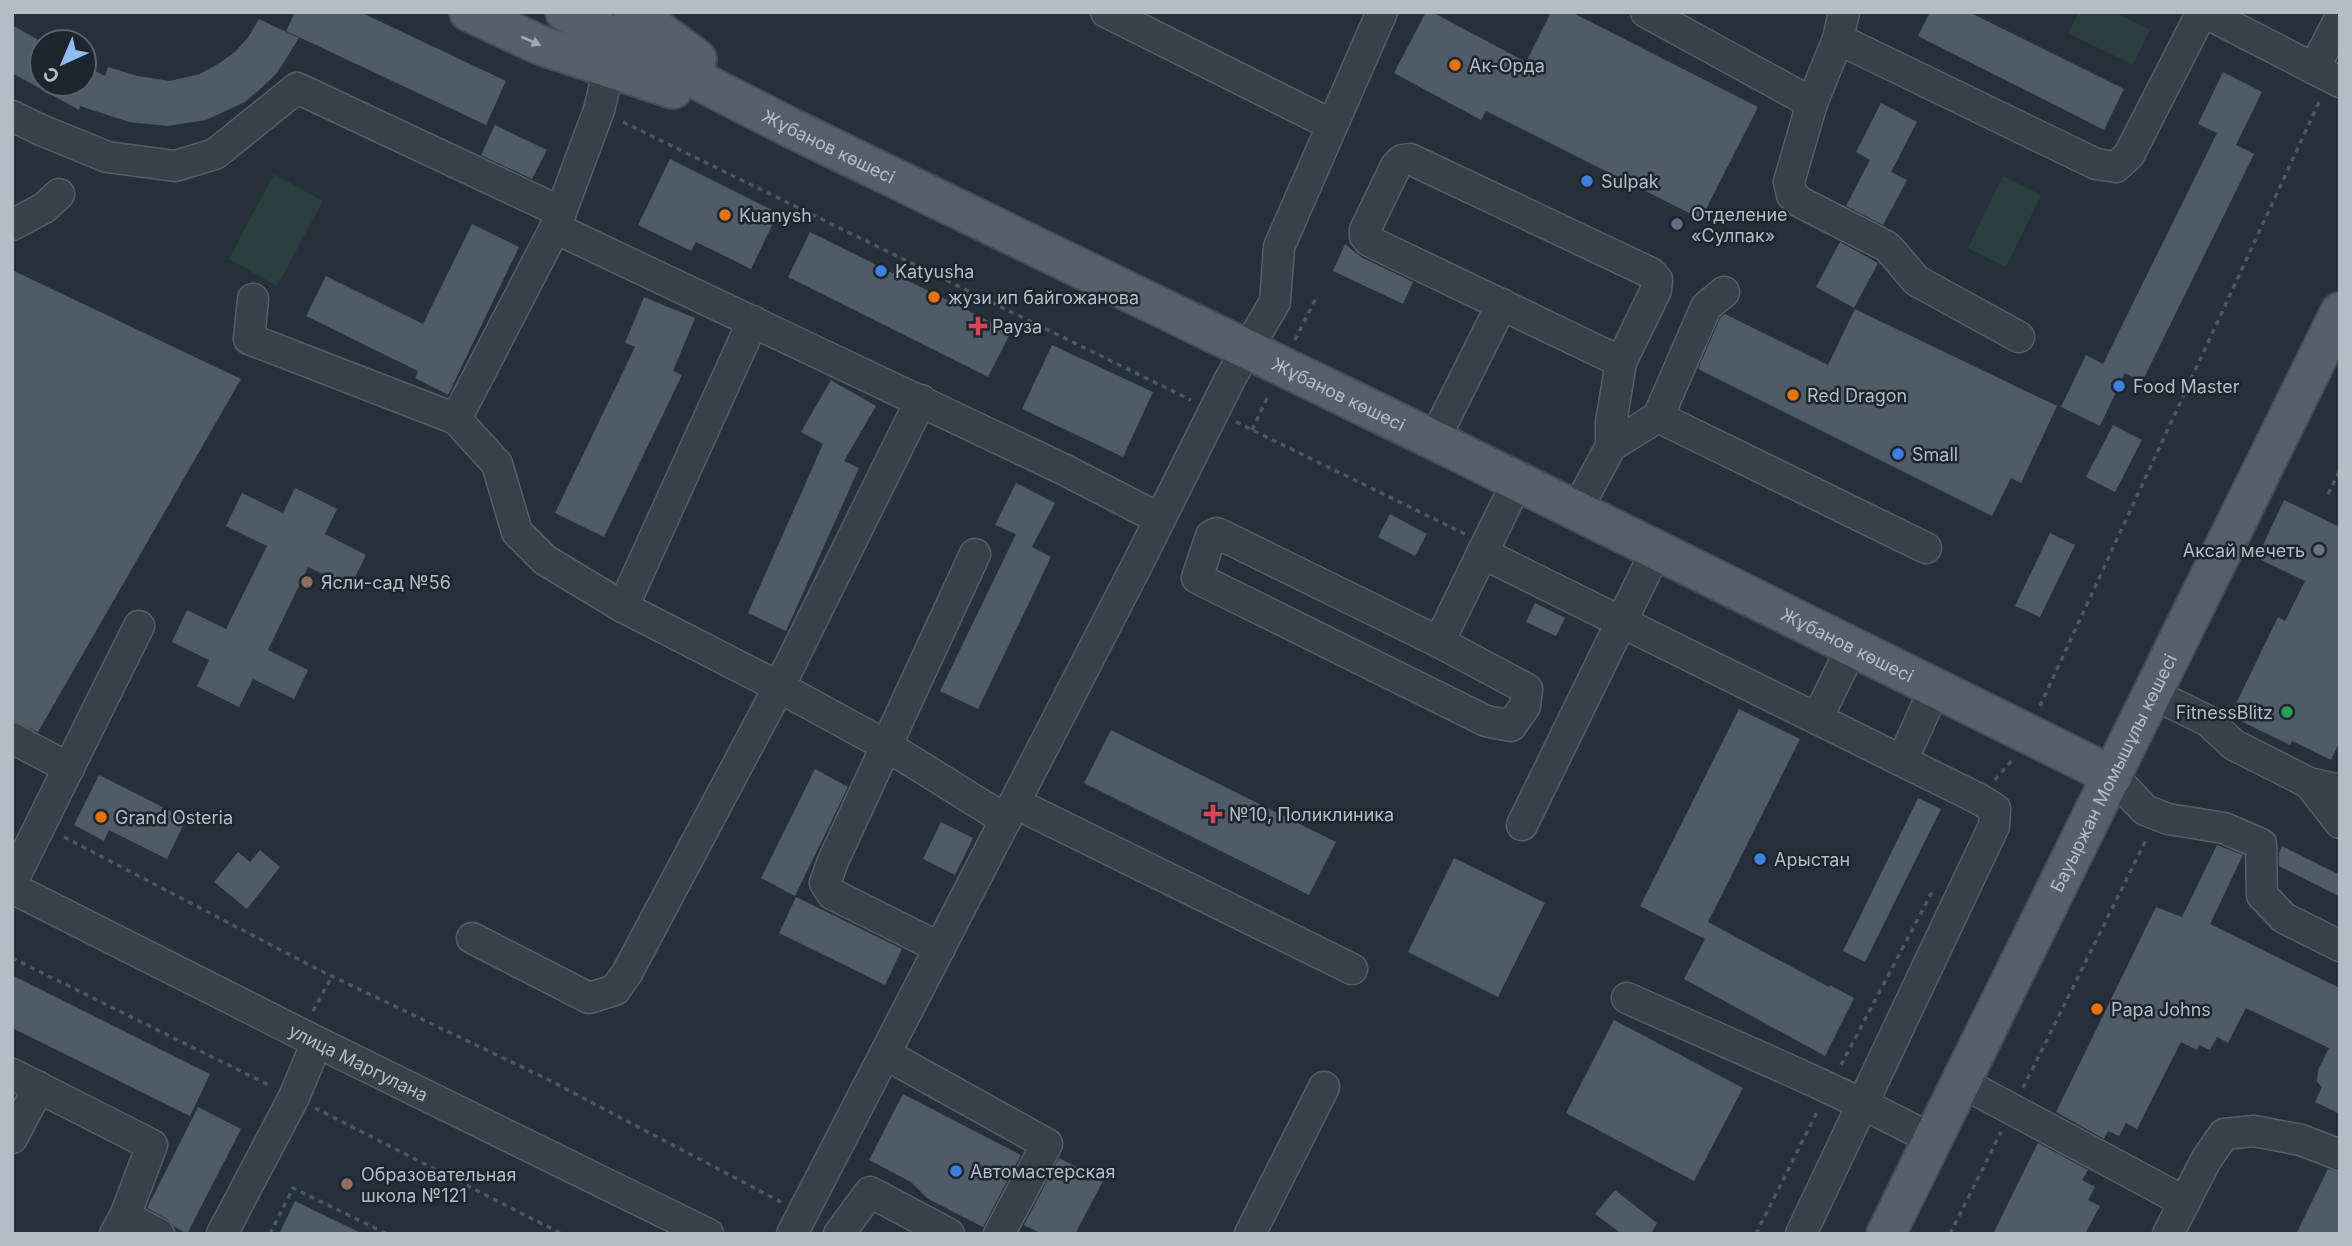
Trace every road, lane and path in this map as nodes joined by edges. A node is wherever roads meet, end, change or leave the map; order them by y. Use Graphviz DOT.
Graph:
graph roads {
  1 [pos="469,12"];
  2 [pos="565,12"];
  3 [pos="633,12"];
  4 [pos="1106,12"];
  5 [pos="1382,12"];
  6 [pos="1646,12"];
  7 [pos="2203,12"];
  8 [pos="2340,18"];
  9 [pos="1841,26"];
  10 [pos="609,68"];
  11 [pos="2328,76"];
  12 [pos="1812,103"];
  13 [pos="599,110"];
  14 [pos="12,116"];
  15 [pos="1332,125"];
  16 [pos="789,127"];
  17 [pos="59,194"];
  18 [pos="558,220"];
  19 [pos="12,225"];
  20 [pos="1724,292"];
  21 [pos="253,299"];
  22 [pos="1502,304"];
  23 [pos="2340,312"];
  24 [pos="753,321"];
  25 [pos="2019,337"];
  26 [pos="1247,351"];
  27 [pos="1621,362"];
  28 [pos="921,400"];
  29 [pos="1214,411"];
  30 [pos="1658,416"];
  31 [pos="456,419"];
  32 [pos="1434,440"];
  33 [pos="1611,446"];
  34 [pos="2340,470"];
  35 [pos="1517,482"];
  36 [pos="2328,494"];
  37 [pos="1576,511"];
  38 [pos="1160,519"];
  39 [pos="1926,548"];
  40 [pos="1657,551"];
  41 [pos="1482,553"];
  42 [pos="975,554"];
  43 [pos="623,607"];
  44 [pos="1622,621"];
  45 [pos="139,626"];
  46 [pos="1439,642"];
  47 [pos="1852,647"];
  48 [pos="779,687"];
  49 [pos="1935,688"];
  50 [pos="2153,694"];
  51 [pos="2039,707"];
  52 [pos="1817,719"];
  53 [pos="12,738"];
  54 [pos="887,746"];
  55 [pos="2017,755"];
  56 [pos="1902,761"];
  57 [pos="69,768"];
  58 [pos="2113,776"];
  59 [pos="2309,783"];
  60 [pos="2340,790"];
  61 [pos="1979,799"];
  62 [pos="1010,811"];
  63 [pos="2340,823"];
  64 [pos="41,825"];
  65 [pos="1522,825"];
  66 [pos="2151,830"];
  67 [pos="12,882"];
  68 [pos="12,888"];
  69 [pos="1932,892"];
  70 [pos="472,938"];
  71 [pos="2340,946"];
  72 [pos="940,948"];
  73 [pos="1352,970"];
  74 [pos="1627,998"];
  75 [pos="317,1042"];
  76 [pos="885,1054"];
  77 [pos="12,1074"];
  78 [pos="1961,1082"];
  79 [pos="38,1087"];
  80 [pos="1324,1087"];
  81 [pos="1828,1089"];
  82 [pos="1863,1103"];
  83 [pos="2012,1109"];
  84 [pos="12,1138"];
  85 [pos="1933,1140"];
  86 [pos="2340,1155"];
  87 [pos="2185,1202"];
  88 [pos="120,1225"];
  89 [pos="795,1227"];
  90 [pos="159,1234"];
  91 [pos="222,1234"];
  92 [pos="270,1234"];
  93 [pos="387,1234"];
  94 [pos="708,1234"];
  95 [pos="839,1234"];
  96 [pos="949,1234"];
  97 [pos="999,1234"];
  98 [pos="1250,1234"];
  99 [pos="1756,1234"];
  100 [pos="1801,1234"];
  101 [pos="1886,1234"];
  102 [pos="1950,1234"];
  103 [pos="2168,1234"];
  1 -- 10 [label="main road, one-way"];
  2 -- 16 [label="main road, Жұбанов көшесі"];
  3 -- 16 [label="main road"];
  4 -- 15 [label="street"];
  5 -- 15 [label="street"];
  6 -- 12 [label="street"];
  7 -- 9 [label="street"];
  7 -- 11 [label="street"];
  8 -- 11 [label="street"];
  9 -- 12 [label="street"];
  10 -- 13 [label="street"];
  10 -- 16 [label="main road"];
  11 -- 51 [label="path"];
  12 -- 25 [label="street"];
  13 -- 18 [label="street"];
  13 -- 29 [label="path"];
  14 -- 18 [label="street"];
  15 -- 26 [label="street"];
  16 -- 26 [label="main road, Жұбанов көшесі"];
  17 -- 19 [label="street"];
  18 -- 24 [label="street"];
  18 -- 31 [label="street"];
  20 -- 30 [label="street"];
  21 -- 31 [label="street"];
  22 -- 27 [label="street"];
  22 -- 27 [label="street"];
  22 -- 32 [label="street"];
  23 -- 50 [label="main road, Бауыржан Момышұлы көшесі"];
  24 -- 28 [label="street"];
  24 -- 43 [label="street"];
  26 -- 29 [label="street"];
  26 -- 32 [label="main road, Жұбанов көшесі"];
  27 -- 33 [label="street"];
  28 -- 38 [label="street"];
  28 -- 48 [label="street"];
  29 -- 38 [label="street"];
  29 -- 41 [label="path"];
  30 -- 33 [label="street"];
  30 -- 39 [label="street"];
  31 -- 43 [label="street"];
  32 -- 35 [label="main road, Жұбанов көшесі"];
  33 -- 37 [label="street"];
  34 -- 36 [label="path"];
  35 -- 37 [label="main road, Жұбанов көшесі"];
  35 -- 41 [label="street"];
  37 -- 40 [label="main road, Жұбанов көшесі"];
  38 -- 62 [label="street"];
  40 -- 44 [label="street"];
  40 -- 47 [label="main road, Жұбанов көшесі"];
  41 -- 44 [label="street"];
  41 -- 46 [label="street"];
  42 -- 54 [label="street"];
  43 -- 48 [label="street"];
  44 -- 52 [label="street"];
  44 -- 65 [label="street"];
  45 -- 57 [label="street"];
  46 -- 46 [label="street"];
  47 -- 49 [label="main road, Жұбанов көшесі"];
  47 -- 52 [label="street"];
  48 -- 54 [label="street"];
  48 -- 70 [label="street"];
  49 -- 56 [label="street"];
  49 -- 58 [label="main road, Жұбанов көшесі"];
  50 -- 58 [label="main road, Бауыржан Момышұлы көшесі"];
  50 -- 59 [label="street"];
  52 -- 56 [label="street"];
  53 -- 57 [label="street"];
  54 -- 62 [label="street"];
  54 -- 72 [label="street"];
  55 -- 61 [label="path"];
  56 -- 61 [label="street"];
  57 -- 64 [label="street"];
  58 -- 71 [label="street"];
  58 -- 78 [label="main road, Бауыржан Момышұлы көшесі"];
  59 -- 60 [label="street"];
  59 -- 63 [label="street"];
  61 -- 82 [label="street"];
  62 -- 72 [label="street"];
  62 -- 73 [label="street"];
  64 -- 67 [label="street"];
  64 -- 89 [label="path"];
  66 -- 83 [label="path"];
  68 -- 75 [label="street, улица Маргулана"];
  69 -- 81 [label="path"];
  72 -- 76 [label="street"];
  74 -- 81 [label="street"];
  75 -- 91 [label="street"];
  75 -- 94 [label="street, улица Маргулана"];
  76 -- 89 [label="street"];
  76 -- 97 [label="street"];
  77 -- 79 [label="street"];
  78 -- 83 [label="street"];
  78 -- 85 [label="main road, Бауыржан Момышұлы көшесі"];
  79 -- 84 [label="street"];
  79 -- 88 [label="street"];
  80 -- 98 [label="street"];
  81 -- 82 [label="street"];
  81 -- 99 [label="path"];
  82 -- 85 [label="street"];
  82 -- 100 [label="street"];
  83 -- 87 [label="street"];
  83 -- 102 [label="path"];
  85 -- 101 [label="main road, Бауыржан Момышұлы көшесі"];
  86 -- 87 [label="street"];
  87 -- 103 [label="street"];
  88 -- 90 [label="street"];
  92 -- 93 [label="path"];
  95 -- 96 [label="street"];
}
